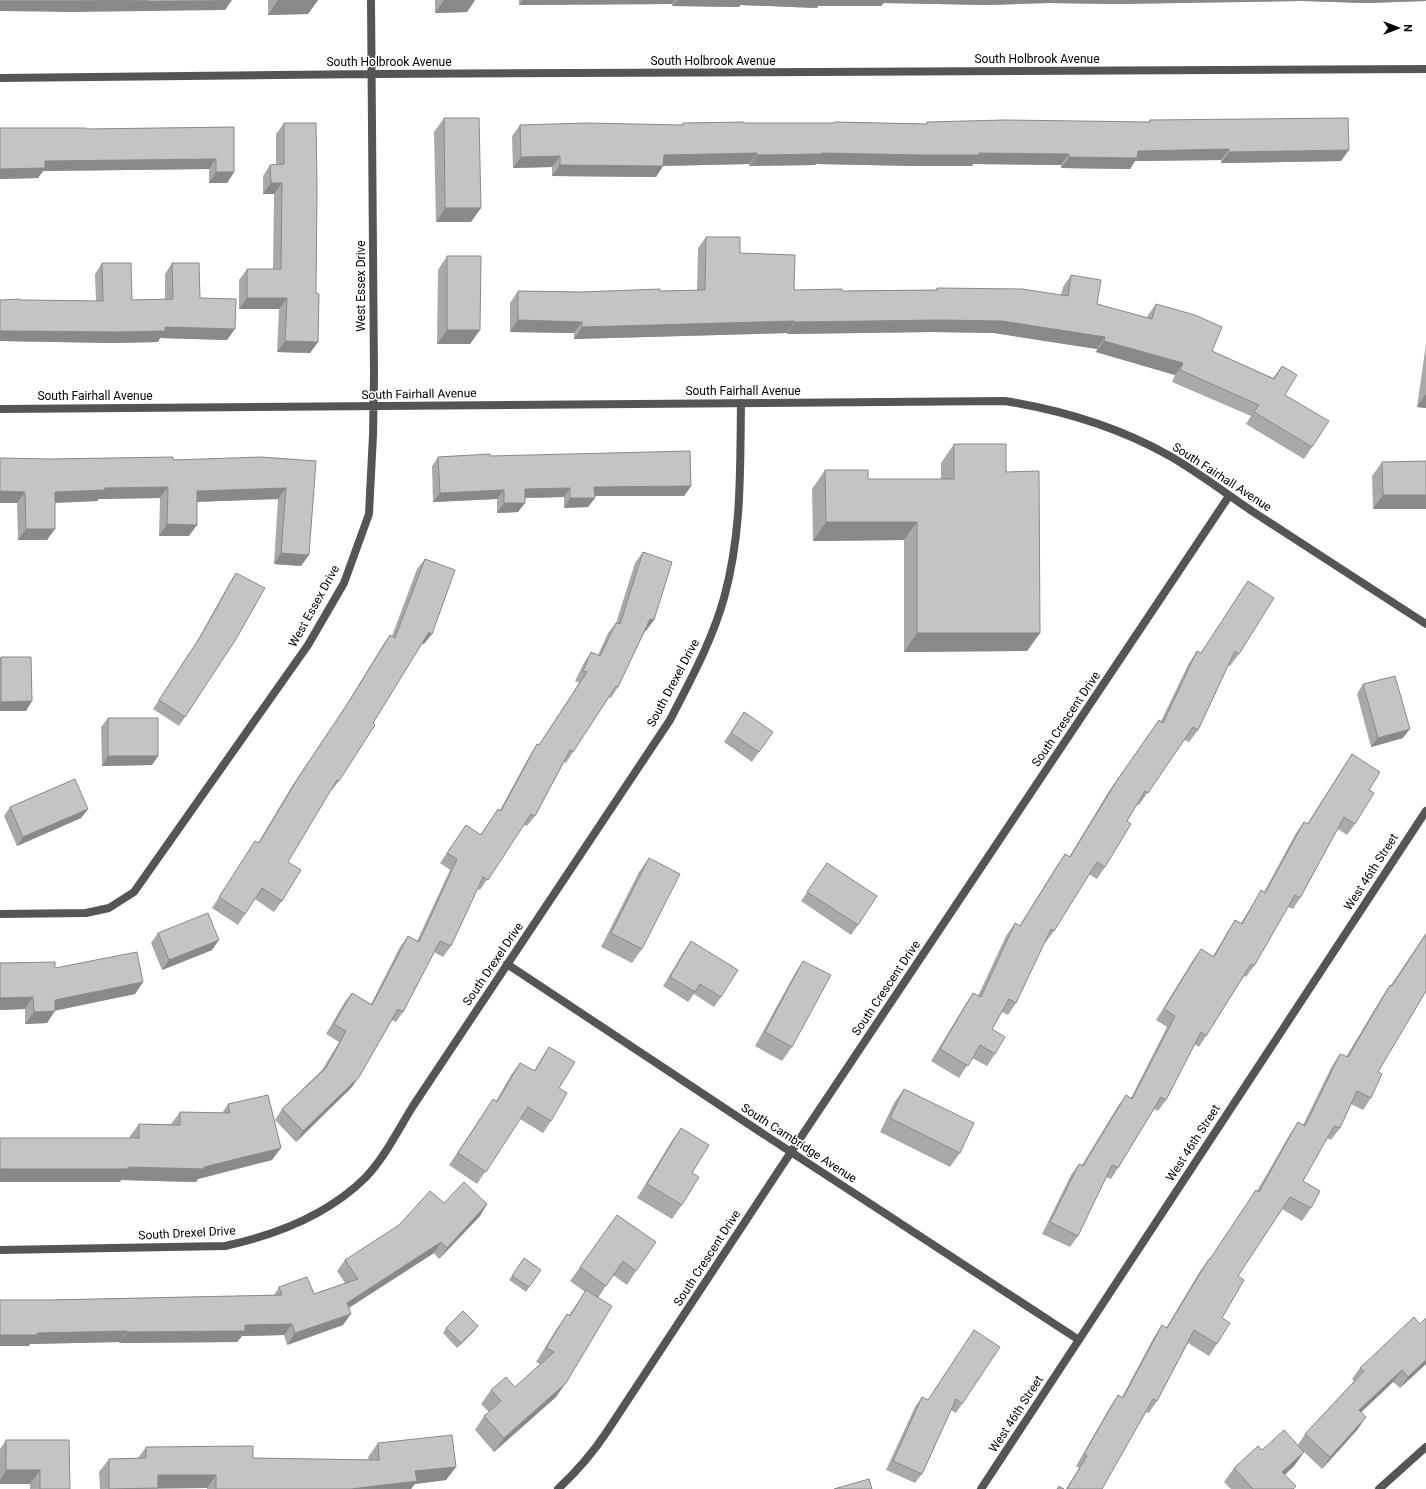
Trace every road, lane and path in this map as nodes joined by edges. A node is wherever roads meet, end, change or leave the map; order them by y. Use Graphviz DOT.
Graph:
graph roads {
  1 [pos="371,0"];
  2 [pos="1426,69"];
  3 [pos="372,74"];
  4 [pos="0,78"];
  5 [pos="741,403"];
  6 [pos="373,407"];
  7 [pos="0,409"];
  8 [pos="1229,496"];
  9 [pos="1426,624"];
  10 [pos="1426,811"];
  11 [pos="0,914"];
  12 [pos="507,964"];
  13 [pos="791,1152"];
  14 [pos="0,1250"];
  15 [pos="1079,1340"];
  16 [pos="1426,1447"];
  17 [pos="558,1489"];
  18 [pos="981,1489"];
  19 [pos="1379,1489"];
  1 -- 3 [label="street, West Essex Drive"];
  2 -- 3 [label="street, South Holbrook Avenue"];
  3 -- 4 [label="street, South Holbrook Avenue"];
  3 -- 6 [label="street, West Essex Drive"];
  5 -- 6 [label="street, South Fairhall Avenue"];
  5 -- 8 [label="street, South Fairhall Avenue"];
  5 -- 12 [label="street, South Drexel Drive"];
  6 -- 7 [label="street, South Fairhall Avenue"];
  6 -- 11 [label="street, West Essex Drive"];
  8 -- 9 [label="street, South Fairhall Avenue"];
  8 -- 13 [label="street, South Crescent Drive"];
  10 -- 15 [label="street, West 46th Street"];
  12 -- 13 [label="street, South Cambridge Avenue"];
  12 -- 14 [label="street, South Drexel Drive"];
  13 -- 15 [label="street, South Cambridge Avenue"];
  13 -- 17 [label="street, South Crescent Drive"];
  15 -- 18 [label="street, West 46th Street"];
  16 -- 19 [label="street"];
}
